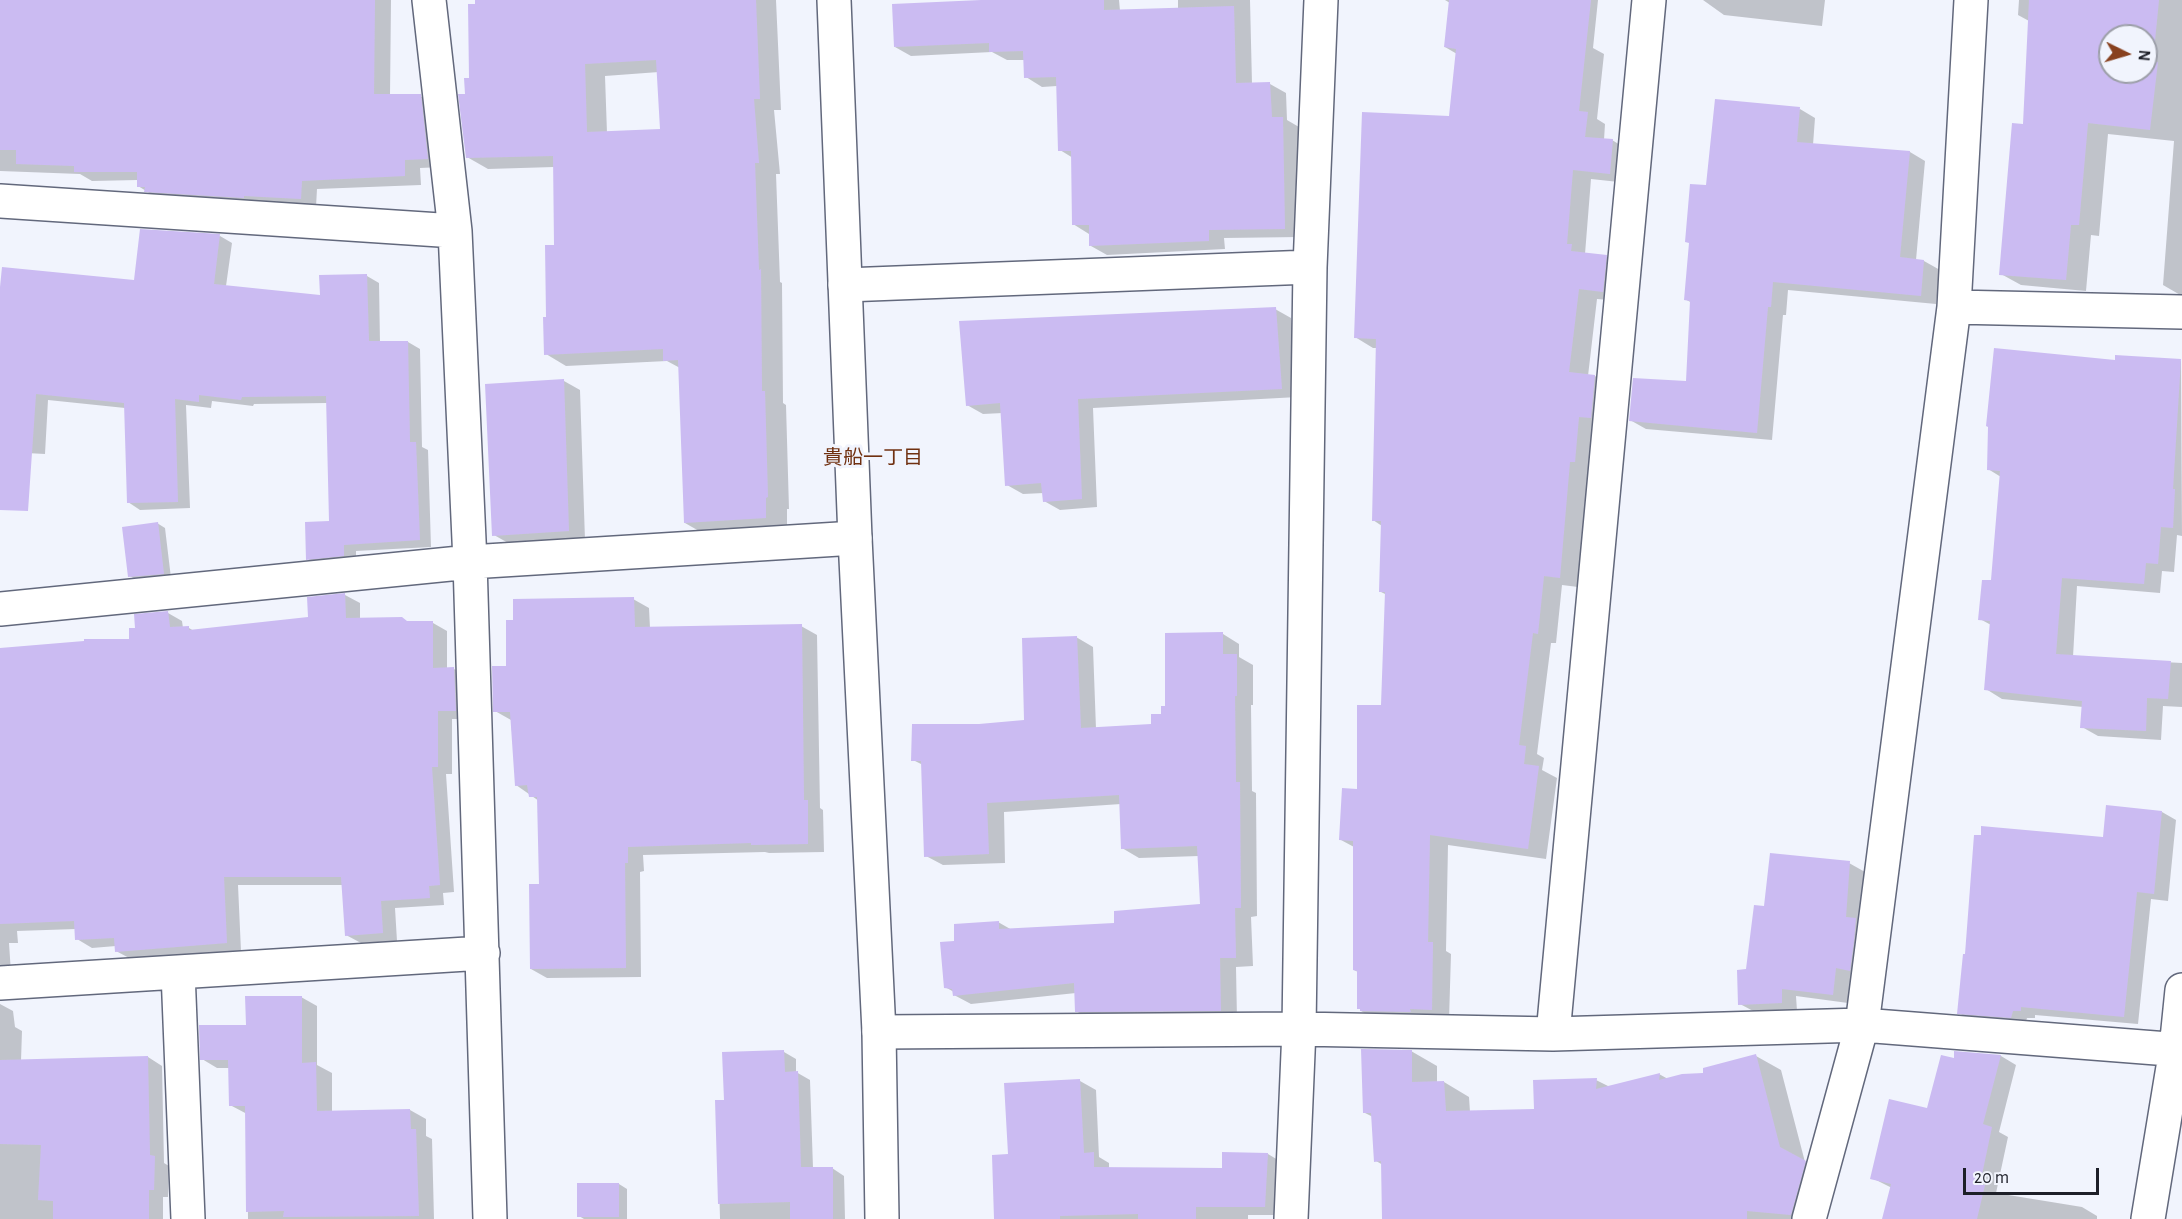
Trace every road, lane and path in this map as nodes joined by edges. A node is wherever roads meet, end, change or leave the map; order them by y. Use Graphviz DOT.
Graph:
graph roads {
  1 [pos="429,0"];
  2 [pos="834,0"];
  3 [pos="1321,0"];
  4 [pos="1649,0"];
  5 [pos="1971,0"];
  6 [pos="0,201"];
  7 [pos="455,231"];
  8 [pos="1310,267"];
  9 [pos="845,285"];
  10 [pos="1954,307"];
  11 [pos="2182,312"];
  12 [pos="855,538"];
  13 [pos="471,562"];
  14 [pos="0,609"];
  15 [pos="483,953"];
  16 [pos="178,972"];
  17 [pos="0,983"];
  18 [pos="2182,990"];
  19 [pos="1862,1025"];
  20 [pos="1299,1029"];
  21 [pos="879,1032"];
  22 [pos="1553,1034"];
  23 [pos="2179,1049"];
  24 [pos="188,1219"];
  25 [pos="490,1219"];
  26 [pos="882,1219"];
  27 [pos="1291,1219"];
  28 [pos="1809,1219"];
  29 [pos="2148,1219"];
  1 -- 7 [label="street"];
  2 -- 9 [label="street"];
  3 -- 8 [label="street"];
  4 -- 22 [label="street"];
  5 -- 10 [label="street"];
  6 -- 7 [label="street"];
  7 -- 13 [label="street"];
  8 -- 9 [label="street"];
  8 -- 20 [label="street"];
  9 -- 12 [label="street"];
  10 -- 11 [label="street"];
  10 -- 19 [label="street"];
  12 -- 13 [label="street"];
  12 -- 21 [label="street"];
  13 -- 14 [label="street"];
  13 -- 15 [label="street"];
  15 -- 16 [label="street"];
  15 -- 25 [label="street"];
  16 -- 17 [label="street"];
  16 -- 24 [label="street"];
  18 -- 23 [label="street"];
  19 -- 22 [label="street"];
  19 -- 23 [label="street"];
  19 -- 28 [label="street"];
  20 -- 21 [label="street"];
  20 -- 22 [label="street"];
  20 -- 27 [label="street"];
  21 -- 26 [label="street"];
  23 -- 29 [label="street"];
}
